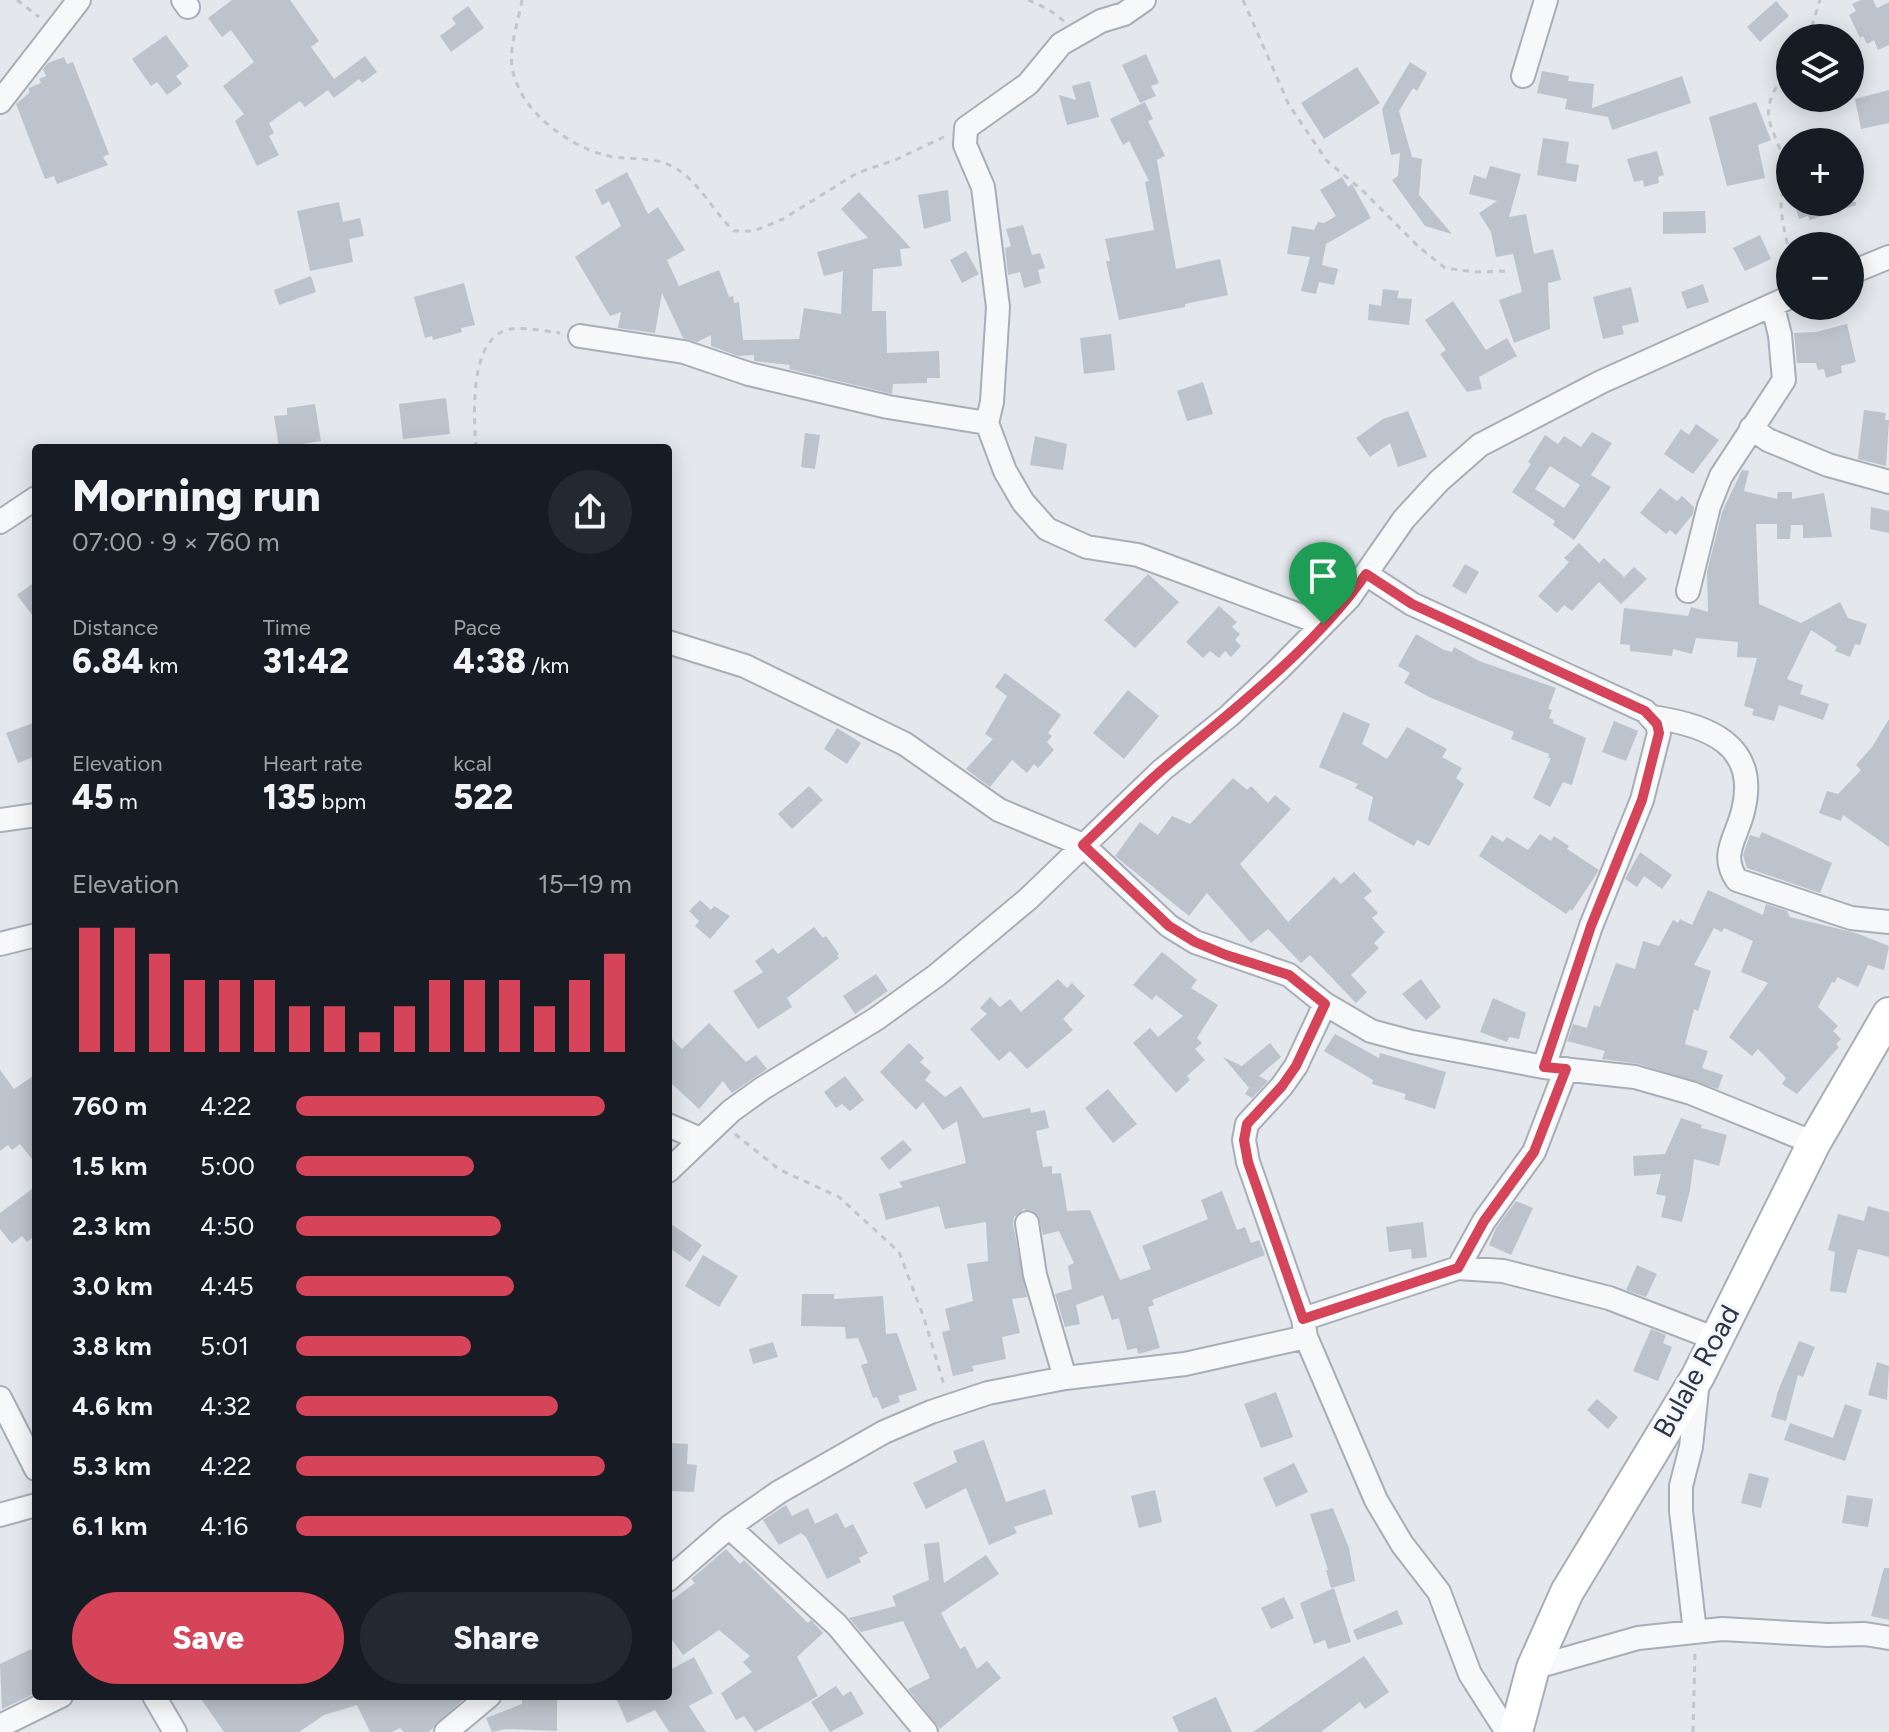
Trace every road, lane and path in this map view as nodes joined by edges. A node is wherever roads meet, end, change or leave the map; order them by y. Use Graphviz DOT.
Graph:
graph roads {
  1 [pos="17,0"];
  2 [pos="79,0"];
  3 [pos="522,0"];
  4 [pos="1028,0"];
  5 [pos="1144,0"];
  6 [pos="1243,0"];
  7 [pos="1546,0"];
  8 [pos="1820,0"];
  9 [pos="1812,24"];
  10 [pos="59,26"];
  11 [pos="1080,33"];
  12 [pos="1523,76"];
  13 [pos="1776,84"];
  14 [pos="0,102"];
  15 [pos="966,128"];
  16 [pos="1784,232"];
  17 [pos="1889,257"];
  18 [pos="1864,267"];
  19 [pos="1511,271"];
  20 [pos="1776,304"];
  21 [pos="1782,320"];
  22 [pos="580,336"];
  23 [pos="987,423"];
  24 [pos="1751,428"];
  25 [pos="476,444"];
  26 [pos="1889,482"];
  27 [pos="32,501"];
  28 [pos="0,522"];
  29 [pos="1366,574"];
  30 [pos="1688,591"];
  31 [pos="1323,624"];
  32 [pos="672,643"];
  33 [pos="1652,717"];
  34 [pos="32,816"];
  35 [pos="0,820"];
  36 [pos="1083,845"];
  37 [pos="1889,922"];
  38 [pos="32,936"];
  39 [pos="0,944"];
  40 [pos="1325,1004"];
  41 [pos="1889,1014"];
  42 [pos="1555,1068"];
  43 [pos="719,1122"];
  44 [pos="672,1127"];
  45 [pos="700,1139"];
  46 [pos="1814,1143"];
  47 [pos="672,1167"];
  48 [pos="1027,1223"];
  49 [pos="1458,1268"];
  50 [pos="1304,1328"];
  51 [pos="1716,1339"];
  52 [pos="1698,1376"];
  53 [pos="1065,1378"];
  54 [pos="0,1398"];
  55 [pos="950,1406"];
  56 [pos="32,1461"];
  57 [pos="32,1506"];
  58 [pos="0,1515"];
  59 [pos="729,1527"];
  60 [pos="672,1577"];
  61 [pos="1695,1632"];
  62 [pos="1889,1638"];
  63 [pos="1533,1668"];
  64 [pos="53,1700"];
  65 [pos="156,1700"];
  66 [pos="484,1700"];
  67 [pos="0,1726"];
  68 [pos="1504,1730"];
  69 [pos="175,1732"];
  70 [pos="446,1732"];
  71 [pos="926,1732"];
  72 [pos="1693,1732"];
  1 -- 10 [label="path"];
  2 -- 10 [label="street"];
  3 -- 15 [label="path"];
  4 -- 11 [label="path"];
  5 -- 11 [label="street"];
  6 -- 19 [label="path"];
  7 -- 12 [label="street"];
  8 -- 9 [label="path"];
  10 -- 14 [label="street"];
  11 -- 15 [label="street"];
  13 -- 16 [label="path"];
  15 -- 23 [label="street"];
  17 -- 18 [label="street"];
  20 -- 29 [label="street"];
  21 -- 24 [label="street"];
  22 -- 23 [label="street"];
  22 -- 25 [label="path"];
  23 -- 31 [label="street"];
  24 -- 26 [label="street"];
  24 -- 30 [label="street"];
  27 -- 28 [label="street"];
  29 -- 31 [label="street"];
  29 -- 33 [label="street"];
  31 -- 36 [label="street"];
  32 -- 36 [label="street"];
  33 -- 37 [label="street"];
  33 -- 42 [label="street"];
  34 -- 35 [label="street"];
  36 -- 40 [label="street"];
  36 -- 43 [label="street"];
  38 -- 39 [label="street"];
  40 -- 42 [label="street"];
  40 -- 50 [label="street"];
  41 -- 46 [label="street, Bulale Road"];
  42 -- 46 [label="street"];
  42 -- 49 [label="street"];
  43 -- 45 [label="street"];
  43 -- 55 [label="path"];
  44 -- 45 [label="street"];
  45 -- 47 [label="street"];
  46 -- 51 [label="street, Bulale Road"];
  48 -- 53 [label="street"];
  49 -- 50 [label="street"];
  49 -- 51 [label="street"];
  50 -- 53 [label="street"];
  50 -- 68 [label="street"];
  51 -- 52 [label="street, Bulale Road"];
  52 -- 61 [label="street"];
  52 -- 63 [label="street, Bulale Road"];
  53 -- 55 [label="street"];
  54 -- 56 [label="street"];
  55 -- 59 [label="street"];
  57 -- 58 [label="street"];
  59 -- 60 [label="street"];
  59 -- 71 [label="street"];
  61 -- 62 [label="street"];
  61 -- 63 [label="street"];
  61 -- 72 [label="path"];
  63 -- 68 [label="street, Bulale Road"];
  64 -- 67 [label="street"];
  65 -- 69 [label="street"];
  66 -- 70 [label="street"];
}
